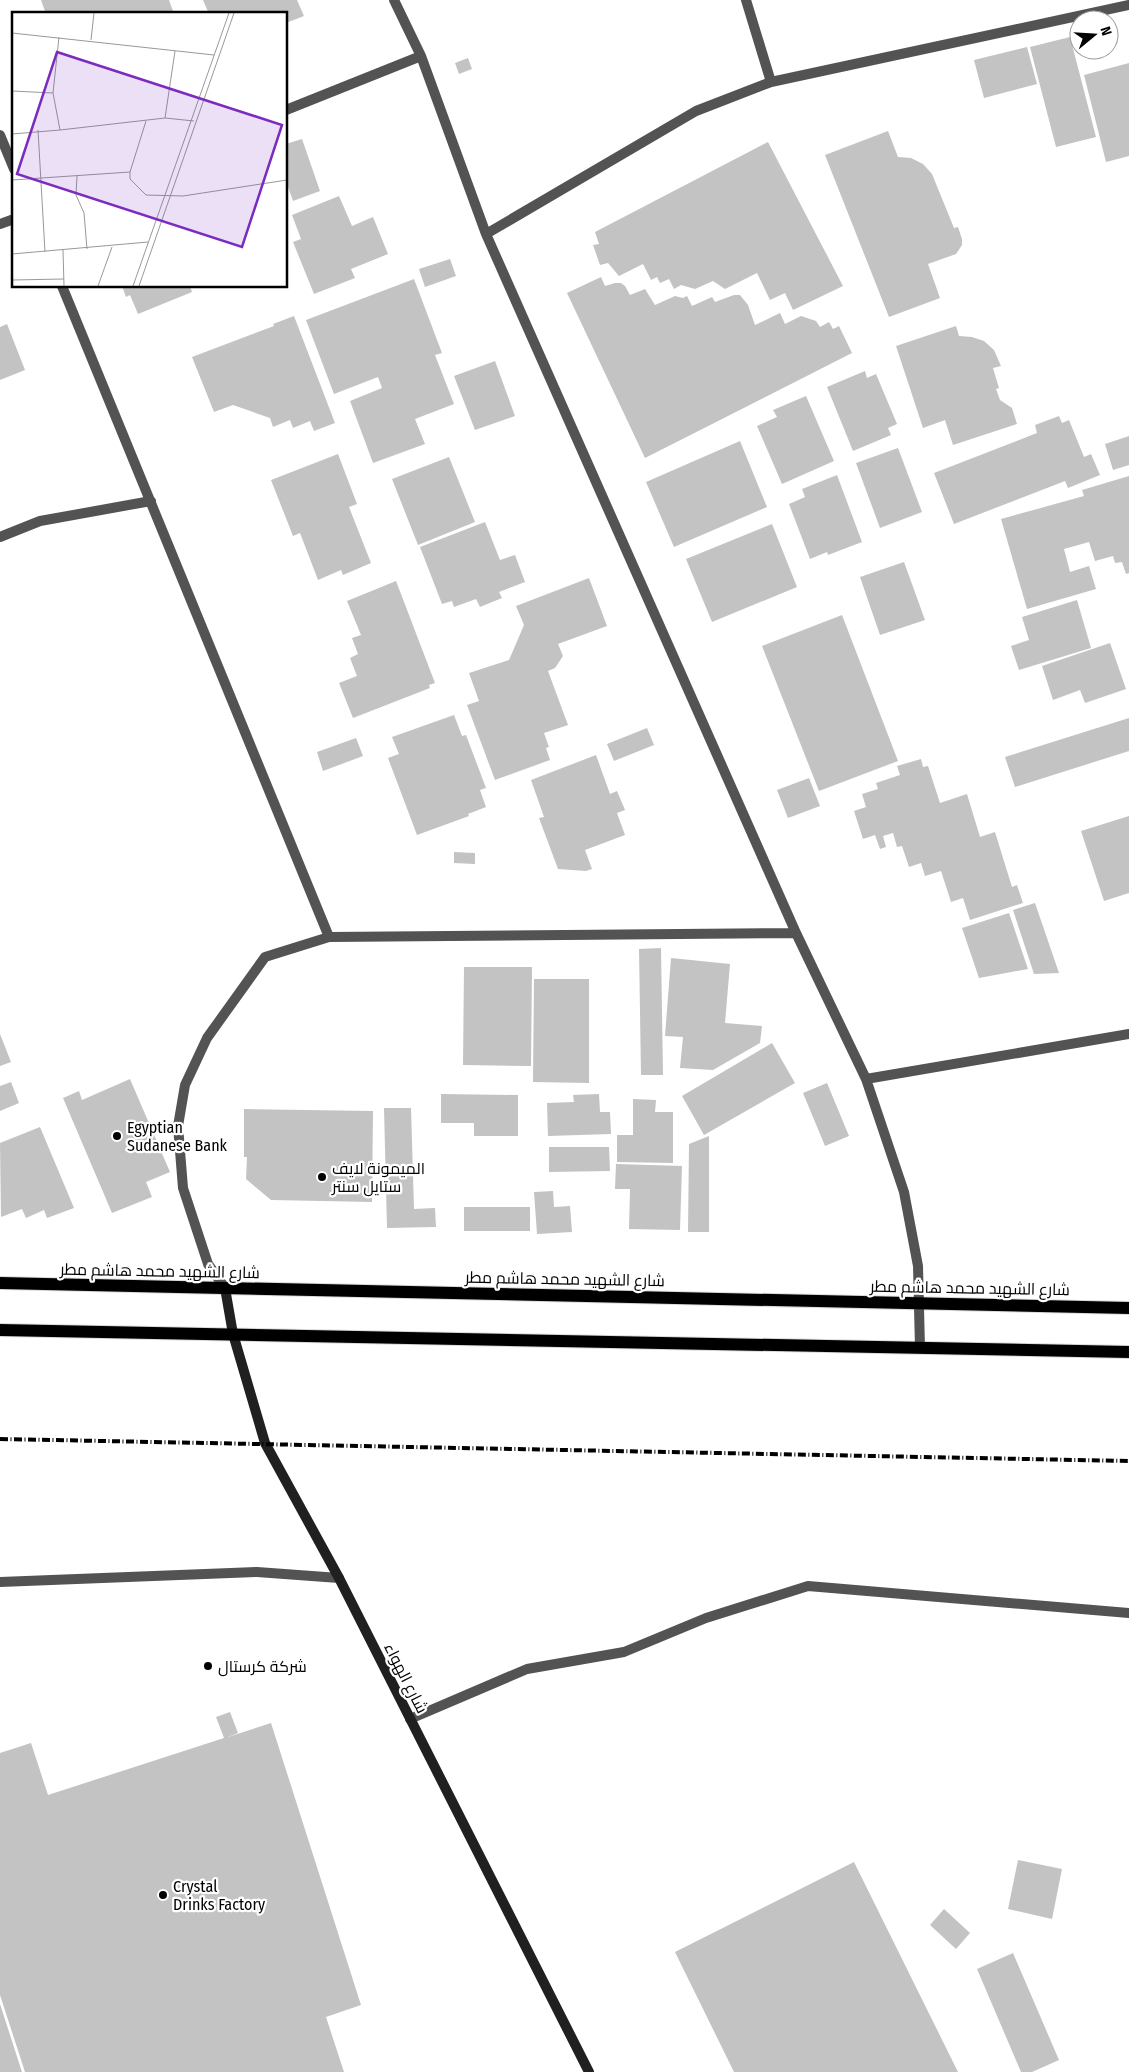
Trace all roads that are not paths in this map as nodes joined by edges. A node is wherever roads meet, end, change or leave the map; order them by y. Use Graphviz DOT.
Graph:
graph roads {
  1 [pos="394,0"];
  2 [pos="746,0"];
  3 [pos="1129,5"];
  4 [pos="421,56"];
  5 [pos="771,82"];
  6 [pos="288,109"];
  7 [pos="0,135"];
  8 [pos="12,164"];
  9 [pos="12,220"];
  10 [pos="0,224"];
  11 [pos="486,234"];
  12 [pos="63,288"];
  13 [pos="151,501"];
  14 [pos="0,537"];
  15 [pos="796,932"];
  16 [pos="329,937"];
  17 [pos="1129,1034"];
  18 [pos="866,1079"];
  19 [pos="0,1283"];
  20 [pos="225,1288"];
  21 [pos="918,1303"];
  22 [pos="1129,1308"];
  23 [pos="0,1330"];
  24 [pos="232,1334"];
  25 [pos="920,1348"];
  26 [pos="1129,1352"];
  27 [pos="339,1578"];
  28 [pos="0,1582"];
  29 [pos="1129,1612"];
  30 [pos="410,1719"];
  31 [pos="589,2072"];
  1 -- 4 [label="street"];
  2 -- 5 [label="street"];
  3 -- 5 [label="street"];
  4 -- 6 [label="street"];
  4 -- 11 [label="street"];
  5 -- 11 [label="street"];
  7 -- 8 [label="street"];
  9 -- 10 [label="street"];
  11 -- 15 [label="street"];
  12 -- 13 [label="street"];
  13 -- 14 [label="street"];
  13 -- 16 [label="street"];
  15 -- 16 [label="street"];
  15 -- 18 [label="street"];
  16 -- 20 [label="street"];
  17 -- 18 [label="street"];
  18 -- 21 [label="street"];
  19 -- 20 [label="main road, شارع الشهيد محمد هاشم مطر"];
  20 -- 21 [label="main road, شارع الشهيد محمد هاشم مطر"];
  20 -- 24 [label="street, شارع الهواء"];
  21 -- 22 [label="main road, شارع الشهيد محمد هاشم مطر"];
  21 -- 25 [label="street"];
  23 -- 24 [label="main road"];
  24 -- 25 [label="main road"];
  24 -- 27 [label="street, شارع الهواء"];
  25 -- 26 [label="main road"];
  27 -- 28 [label="street"];
  27 -- 30 [label="street, شارع الهواء"];
  29 -- 30 [label="street"];
  30 -- 31 [label="street, شارع الهواء"];
}
